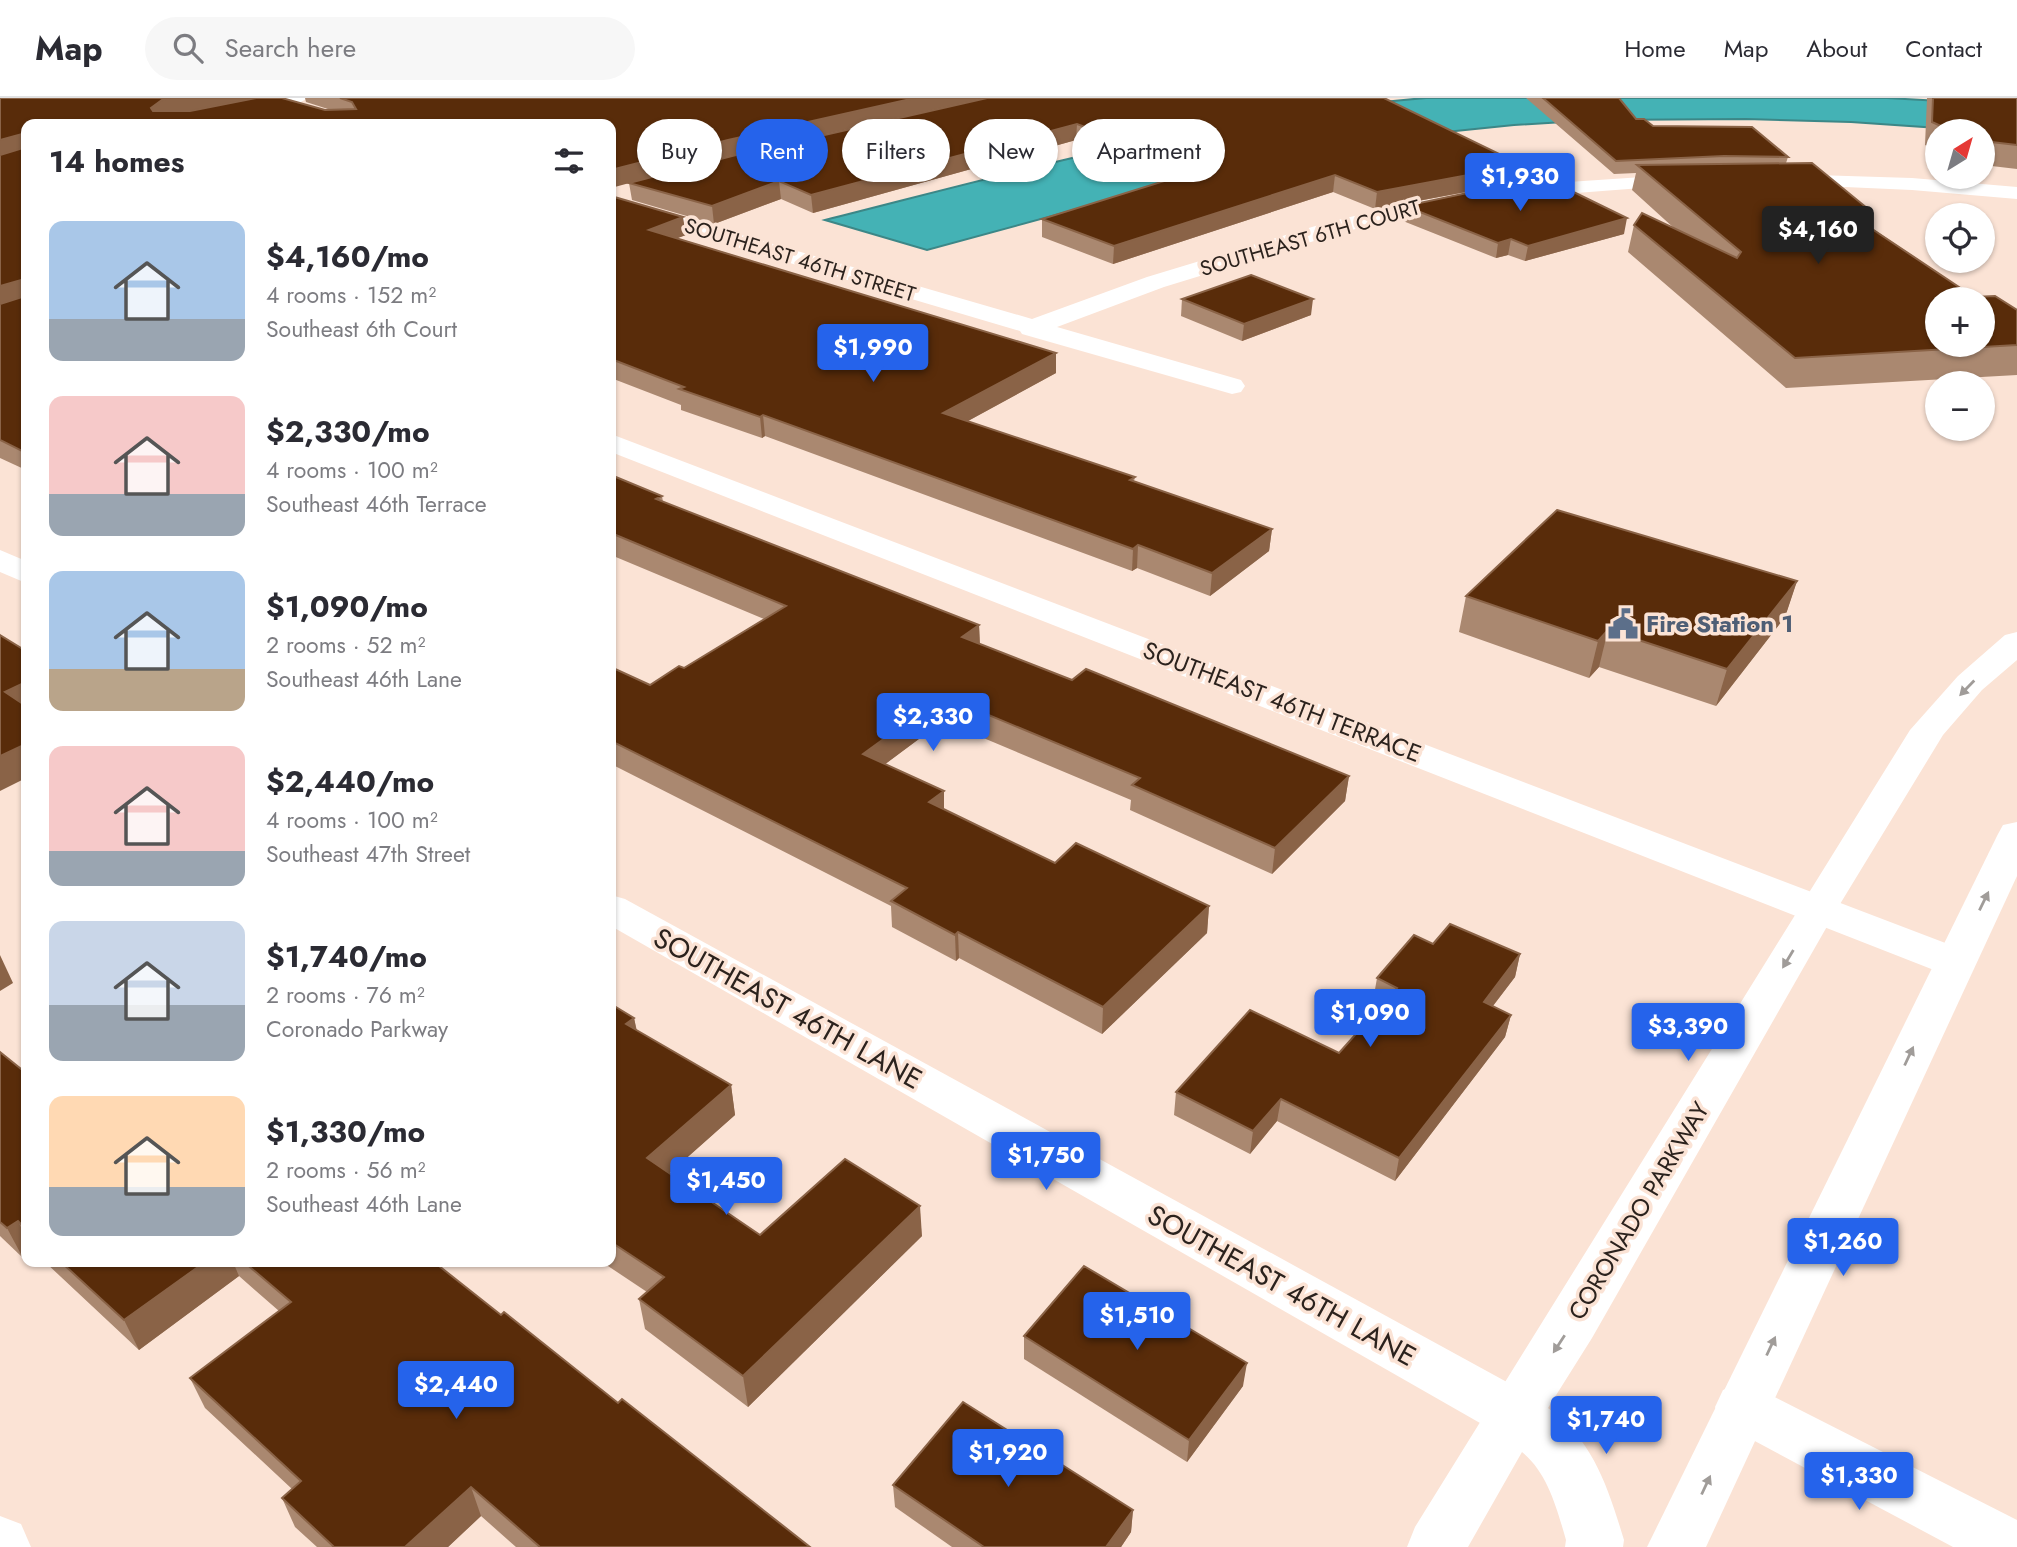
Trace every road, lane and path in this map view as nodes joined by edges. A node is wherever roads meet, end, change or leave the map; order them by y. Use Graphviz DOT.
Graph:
graph roads {
  1 [pos="299,98"];
  2 [pos="275,103"];
  3 [pos="311,113"];
  4 [pos="193,119"];
  5 [pos="1762,179"];
  6 [pos="1710,180"];
  7 [pos="633,190"];
  8 [pos="2017,193"];
  9 [pos="616,195"];
  10 [pos="616,204"];
  11 [pos="1031,329"];
  12 [pos="1232,386"];
  13 [pos="616,444"];
  14 [pos="0,559"];
  15 [pos="21,571"];
  16 [pos="2017,642"];
  17 [pos="2017,835"];
  18 [pos="1817,909"];
  19 [pos="616,911"];
  20 [pos="1954,962"];
  21 [pos="1742,1408"];
  22 [pos="1514,1415"];
  23 [pos="1436,1547"];
  24 [pos="1594,1547"];
  25 [pos="1676,1547"];
  26 [pos="2011,1547"];
  1 -- 2 [label="street"];
  2 -- 3 [label="street"];
  2 -- 4 [label="street"];
  5 -- 8 [label="street"];
  6 -- 11 [label="street, SOUTHEAST 6TH COURT"];
  7 -- 9 [label="street"];
  10 -- 11 [label="street, SOUTHEAST 46TH STREET"];
  11 -- 12 [label="street, SOUTHEAST 46TH STREET"];
  13 -- 18 [label="street, SOUTHEAST 46TH TERRACE"];
  14 -- 15 [label="street"];
  16 -- 18 [label="street, CORONADO PARKWAY, one-way"];
  20 -- 17 [label="street, one-way"];
  18 -- 20 [label="street, SOUTHEAST 46TH TERRACE"];
  18 -- 22 [label="street, CORONADO PARKWAY, one-way"];
  19 -- 22 [label="street, SOUTHEAST 46TH LANE"];
  21 -- 20 [label="street, one-way"];
  25 -- 21 [label="street, one-way"];
  21 -- 26 [label="street"];
  22 -- 23 [label="street, CORONADO PARKWAY"];
  22 -- 24 [label="street, SOUTHEAST 46TH LANE"];
}
